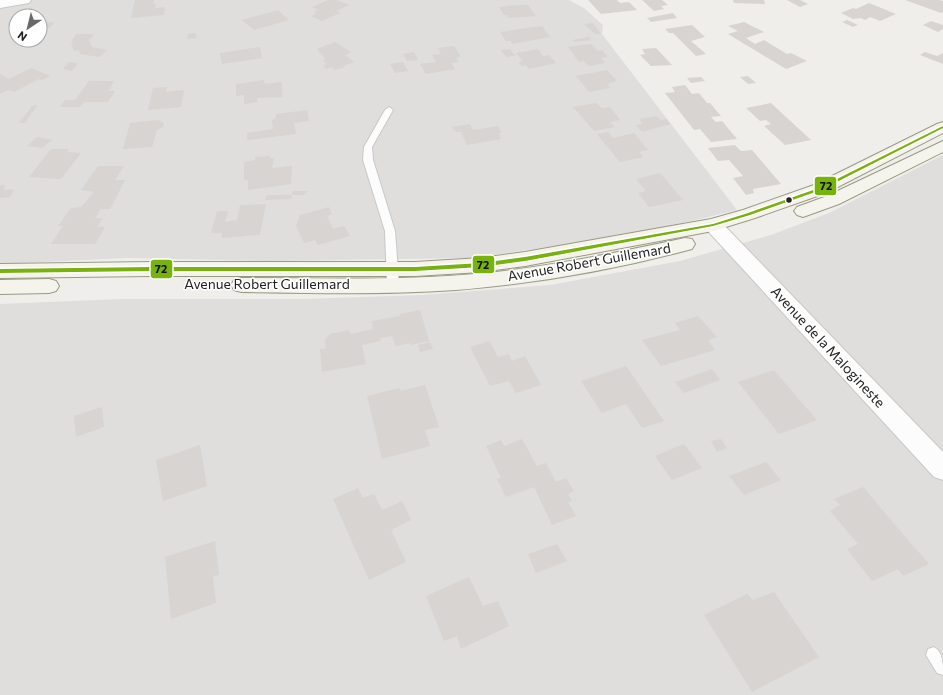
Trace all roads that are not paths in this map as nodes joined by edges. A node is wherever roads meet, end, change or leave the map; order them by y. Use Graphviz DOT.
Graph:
graph roads {
  1 [pos="25,0"];
  2 [pos="0,4"];
  3 [pos="389,110"];
  4 [pos="943,127"];
  5 [pos="943,146"];
  6 [pos="718,231"];
  7 [pos="0,271"];
  8 [pos="392,277"];
  9 [pos="0,287"];
  10 [pos="943,470"];
  1 -- 2 [label="street"];
  3 -- 8 [label="lane"];
  4 -- 6 [label="main road, Avenue Robert Guillemard"];
  5 -- 6 [label="main road, Avenue Robert Guillemard"];
  6 -- 8 [label="main road, Avenue Robert Guillemard"];
  6 -- 10 [label="street, Avenue de la Malogineste"];
  7 -- 8 [label="main road, Avenue Robert Guillemard"];
  8 -- 9 [label="main road, Avenue Robert Guillemard"];
}
